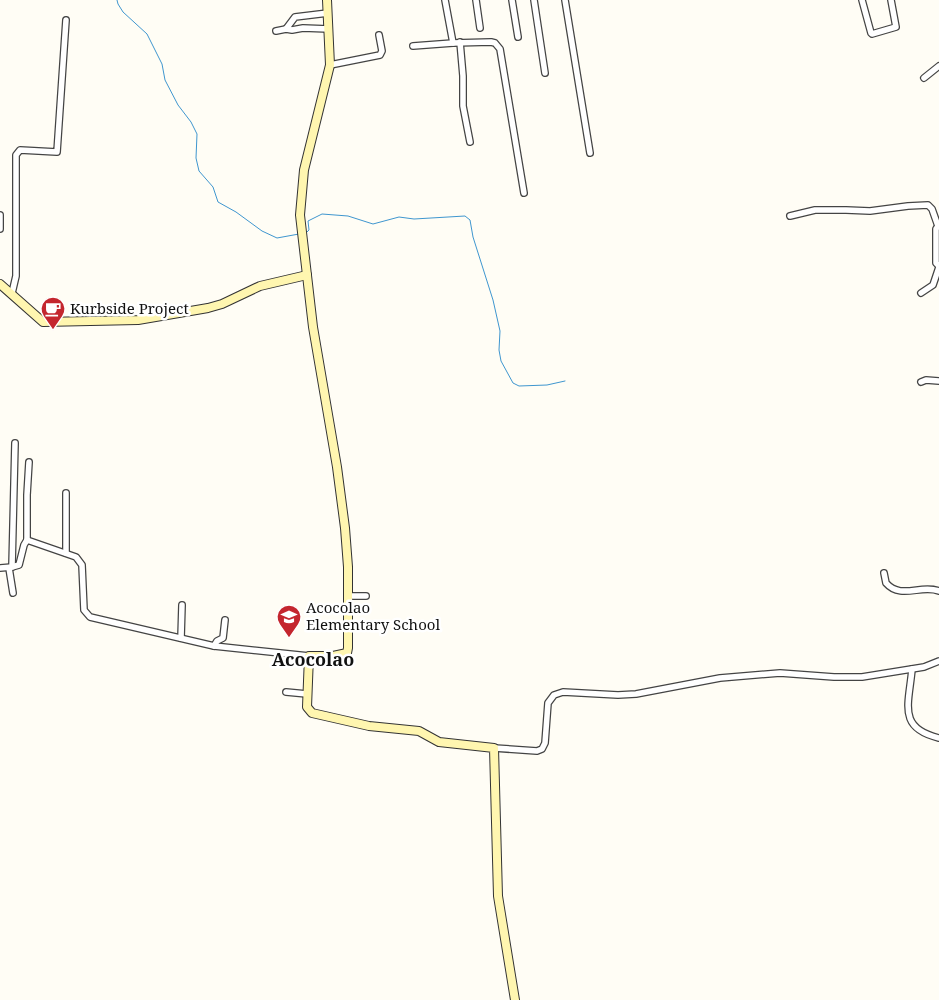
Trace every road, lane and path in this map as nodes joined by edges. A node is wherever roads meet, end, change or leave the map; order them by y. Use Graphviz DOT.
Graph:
graph roads {
  1 [pos="327,0"];
  2 [pos="445,0"];
  3 [pos="476,0"];
  4 [pos="512,0"];
  5 [pos="534,0"];
  6 [pos="566,0"];
  7 [pos="862,0"];
  8 [pos="891,0"];
  9 [pos="328,13"];
  10 [pos="66,20"];
  11 [pos="480,28"];
  12 [pos="286,29"];
  13 [pos="329,29"];
  14 [pos="276,31"];
  15 [pos="379,35"];
  16 [pos="518,37"];
  17 [pos="453,42"];
  18 [pos="460,42"];
  19 [pos="413,46"];
  20 [pos="330,65"];
  21 [pos="939,66"];
  22 [pos="545,73"];
  23 [pos="924,78"];
  24 [pos="470,142"];
  25 [pos="590,153"];
  26 [pos="524,192"];
  27 [pos="0,215"];
  28 [pos="790,216"];
  29 [pos="939,225"];
  30 [pos="0,229"];
  31 [pos="939,267"];
  32 [pos="307,275"];
  33 [pos="0,284"];
  34 [pos="12,293"];
  35 [pos="921,293"];
  36 [pos="939,381"];
  37 [pos="921,382"];
  38 [pos="15,443"];
  39 [pos="29,462"];
  40 [pos="66,493"];
  41 [pos="27,540"];
  42 [pos="66,553"];
  43 [pos="11,567"];
  44 [pos="0,568"];
  45 [pos="884,573"];
  46 [pos="939,591"];
  47 [pos="13,593"];
  48 [pos="348,596"];
  49 [pos="366,596"];
  50 [pos="182,605"];
  51 [pos="225,620"];
  52 [pos="181,638"];
  53 [pos="214,646"];
  54 [pos="309,656"];
  55 [pos="939,661"];
  56 [pos="912,670"];
  57 [pos="286,692"];
  58 [pos="307,694"];
  59 [pos="939,738"];
  60 [pos="494,748"];
  61 [pos="515,1000"];
  1 -- 9 [label="street"];
  2 -- 17 [label="street"];
  3 -- 11 [label="street"];
  4 -- 16 [label="street"];
  5 -- 22 [label="street"];
  6 -- 25 [label="street"];
  7 -- 8 [label="street"];
  9 -- 12 [label="street"];
  9 -- 13 [label="street"];
  10 -- 34 [label="street"];
  12 -- 13 [label="street"];
  12 -- 14 [label="street"];
  13 -- 20 [label="street"];
  15 -- 20 [label="street"];
  17 -- 18 [label="street"];
  17 -- 19 [label="street"];
  18 -- 24 [label="street"];
  18 -- 26 [label="street"];
  20 -- 32 [label="street"];
  21 -- 23 [label="street"];
  27 -- 30 [label="street"];
  28 -- 29 [label="street"];
  29 -- 31 [label="street"];
  31 -- 35 [label="street"];
  32 -- 34 [label="street"];
  32 -- 48 [label="street"];
  33 -- 34 [label="street"];
  36 -- 37 [label="street"];
  38 -- 43 [label="street"];
  39 -- 41 [label="street"];
  40 -- 42 [label="street"];
  41 -- 42 [label="street"];
  41 -- 43 [label="street"];
  42 -- 52 [label="street"];
  43 -- 44 [label="street"];
  43 -- 47 [label="street"];
  45 -- 46 [label="street"];
  48 -- 49 [label="street"];
  48 -- 54 [label="street"];
  50 -- 52 [label="street"];
  51 -- 53 [label="street"];
  52 -- 53 [label="street"];
  53 -- 54 [label="street"];
  54 -- 58 [label="street"];
  55 -- 56 [label="street"];
  56 -- 59 [label="street"];
  56 -- 60 [label="street"];
  57 -- 58 [label="street"];
  58 -- 60 [label="street"];
  60 -- 61 [label="street"];
}
